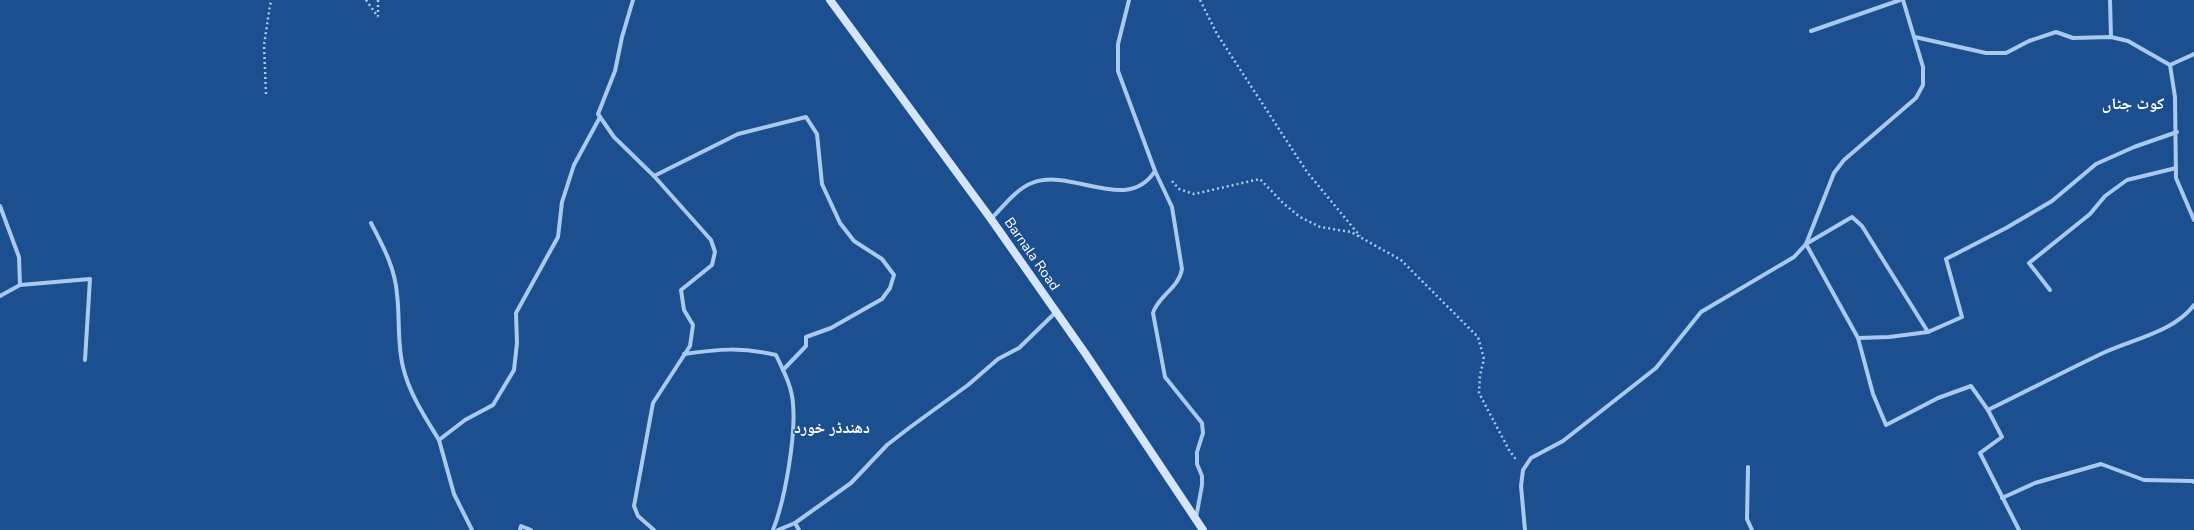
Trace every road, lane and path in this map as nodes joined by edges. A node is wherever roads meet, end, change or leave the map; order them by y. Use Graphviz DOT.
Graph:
graph roads {
  1 [pos="272,0"];
  2 [pos="366,0"];
  3 [pos="378,0"];
  4 [pos="633,0"];
  5 [pos="830,0"];
  6 [pos="1129,0"];
  7 [pos="1200,0"];
  8 [pos="1900,0"];
  9 [pos="1903,0"];
  10 [pos="2110,0"];
  11 [pos="1811,31"];
  12 [pos="1915,37"];
  13 [pos="2111,37"];
  14 [pos="2194,54"];
  15 [pos="2170,65"];
  16 [pos="266,94"];
  17 [pos="600,117"];
  18 [pos="2177,132"];
  19 [pos="2176,168"];
  20 [pos="1155,171"];
  21 [pos="654,176"];
  22 [pos="0,206"];
  23 [pos="991,219"];
  24 [pos="2194,220"];
  25 [pos="371,223"];
  26 [pos="1362,238"];
  27 [pos="1806,244"];
  28 [pos="20,285"];
  29 [pos="2050,290"];
  30 [pos="0,296"];
  31 [pos="2194,305"];
  32 [pos="1056,311"];
  33 [pos="1928,332"];
  34 [pos="1858,338"];
  35 [pos="684,354"];
  36 [pos="85,360"];
  37 [pos="783,370"];
  38 [pos="1988,410"];
  39 [pos="439,440"];
  40 [pos="1748,467"];
  41 [pos="1524,470"];
  42 [pos="2194,482"];
  43 [pos="2002,498"];
  44 [pos="1196,519"];
  45 [pos="795,523"];
  46 [pos="472,530"];
  47 [pos="520,530"];
  48 [pos="531,530"];
  49 [pos="654,530"];
  50 [pos="773,530"];
  51 [pos="778,530"];
  52 [pos="799,530"];
  53 [pos="1204,530"];
  54 [pos="1525,530"];
  55 [pos="1752,530"];
  56 [pos="2019,530"];
  1 -- 16 [label="path"];
  2 -- 3 [label="path"];
  4 -- 17 [label="street"];
  5 -- 23 [label="main road, Barnala Road"];
  6 -- 20 [label="street"];
  7 -- 26 [label="path"];
  8 -- 11 [label="street"];
  9 -- 12 [label="street"];
  10 -- 13 [label="street"];
  12 -- 13 [label="street"];
  12 -- 27 [label="street"];
  13 -- 15 [label="street"];
  14 -- 15 [label="street"];
  15 -- 18 [label="street"];
  17 -- 21 [label="street"];
  17 -- 39 [label="street"];
  18 -- 19 [label="street"];
  18 -- 33 [label="street"];
  19 -- 24 [label="street"];
  19 -- 29 [label="street"];
  20 -- 23 [label="street"];
  20 -- 26 [label="path"];
  20 -- 44 [label="street"];
  21 -- 35 [label="street"];
  21 -- 37 [label="street"];
  22 -- 28 [label="street"];
  23 -- 32 [label="main road, Barnala Road"];
  25 -- 39 [label="street"];
  26 -- 41 [label="path"];
  27 -- 33 [label="street"];
  27 -- 34 [label="street"];
  27 -- 41 [label="street"];
  28 -- 30 [label="street"];
  28 -- 36 [label="street"];
  31 -- 38 [label="street"];
  32 -- 44 [label="main road, Barnala Road"];
  32 -- 45 [label="street"];
  33 -- 34 [label="street"];
  34 -- 38 [label="street"];
  35 -- 37 [label="street"];
  35 -- 49 [label="street"];
  37 -- 50 [label="street"];
  38 -- 43 [label="street"];
  39 -- 46 [label="street"];
  40 -- 55 [label="street"];
  41 -- 54 [label="street"];
  42 -- 43 [label="street"];
  43 -- 56 [label="street"];
  44 -- 53 [label="main road, Barnala Road"];
  45 -- 51 [label="street"];
  45 -- 52 [label="street"];
  47 -- 48 [label="street"];
}
